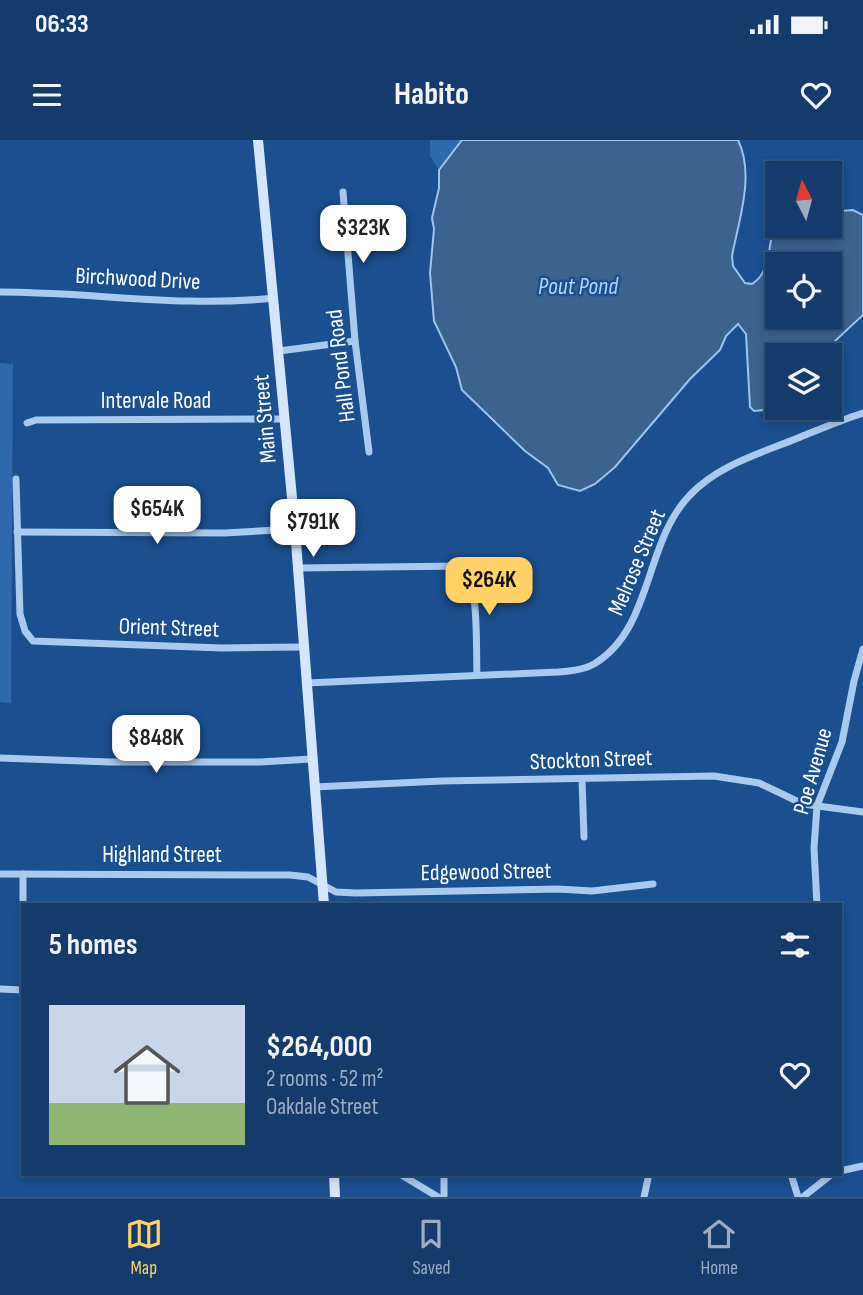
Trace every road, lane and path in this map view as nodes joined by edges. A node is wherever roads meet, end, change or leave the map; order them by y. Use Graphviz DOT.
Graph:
graph roads {
  1 [pos="258,140"];
  2 [pos="343,192"];
  3 [pos="0,292"];
  4 [pos="274,298"];
  5 [pos="355,341"];
  6 [pos="279,351"];
  7 [pos="863,413"];
  8 [pos="285,419"];
  9 [pos="27,423"];
  10 [pos="369,452"];
  11 [pos="16,479"];
  12 [pos="295,529"];
  13 [pos="17,532"];
  14 [pos="298,568"];
  15 [pos="304,647"];
  16 [pos="863,649"];
  17 [pos="477,675"];
  18 [pos="307,683"];
  19 [pos="0,758"];
  20 [pos="312,759"];
  21 [pos="582,780"];
  22 [pos="314,787"];
  23 [pos="817,806"];
  24 [pos="863,812"];
  25 [pos="584,837"];
  26 [pos="0,874"];
  27 [pos="23,874"];
  28 [pos="653,884"];
  29 [pos="322,885"];
  30 [pos="23,903"];
  31 [pos="324,903"];
  32 [pos="817,903"];
  33 [pos="0,989"];
  34 [pos="21,990"];
  35 [pos="863,1167"];
  36 [pos="842,1171"];
  37 [pos="334,1176"];
  38 [pos="403,1176"];
  39 [pos="444,1176"];
  40 [pos="649,1176"];
  41 [pos="792,1176"];
  42 [pos="829,1176"];
  43 [pos="335,1197"];
  44 [pos="438,1197"];
  45 [pos="444,1197"];
  46 [pos="644,1197"];
  47 [pos="801,1197"];
  1 -- 4 [label="main road, Main Street"];
  2 -- 5 [label="street, Hall Pond Road"];
  3 -- 4 [label="street, Birchwood Drive"];
  4 -- 6 [label="main road, Main Street"];
  5 -- 6 [label="street"];
  5 -- 10 [label="street, Hall Pond Road"];
  6 -- 8 [label="main road, Main Street"];
  7 -- 17 [label="street, Melrose Street"];
  8 -- 9 [label="street, Intervale Road"];
  8 -- 12 [label="main road, Main Street"];
  11 -- 13 [label="street"];
  12 -- 13 [label="street"];
  12 -- 14 [label="main road, Main Street"];
  13 -- 15 [label="street, Orient Street"];
  14 -- 15 [label="main road, Main Street"];
  14 -- 17 [label="street"];
  15 -- 18 [label="main road, Main Street"];
  16 -- 23 [label="street, Poe Avenue"];
  17 -- 18 [label="street, Melrose Street"];
  18 -- 20 [label="main road, Main Street"];
  19 -- 20 [label="street"];
  20 -- 22 [label="main road, Main Street"];
  21 -- 22 [label="street, Stockton Street"];
  21 -- 23 [label="street, Stockton Street"];
  21 -- 25 [label="street"];
  22 -- 29 [label="main road, Main Street"];
  23 -- 24 [label="street, Stockton Street"];
  23 -- 32 [label="street, Poe Avenue"];
  26 -- 27 [label="street, Highland Street"];
  27 -- 29 [label="street, Highland Street"];
  27 -- 30 [label="street"];
  28 -- 29 [label="street, Edgewood Street"];
  29 -- 31 [label="main road, Main Street"];
  33 -- 34 [label="street"];
  35 -- 36 [label="street"];
  37 -- 43 [label="main road"];
  38 -- 44 [label="street"];
  39 -- 45 [label="street"];
  40 -- 46 [label="street"];
  41 -- 47 [label="street"];
  42 -- 47 [label="street"];
}
